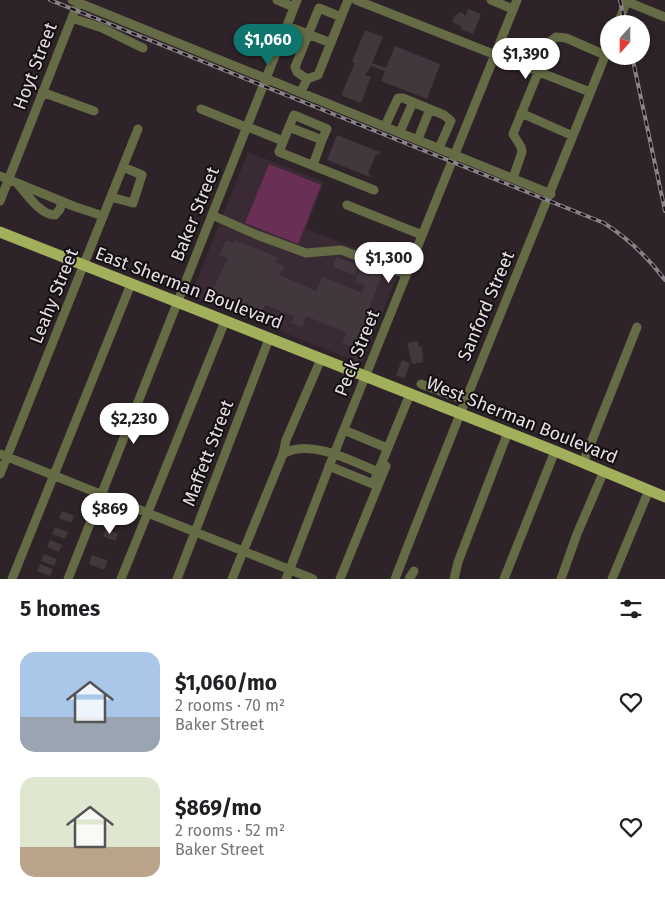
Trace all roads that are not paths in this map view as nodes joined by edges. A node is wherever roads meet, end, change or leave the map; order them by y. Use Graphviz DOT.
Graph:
graph roads {
  1 [pos="277,0"];
  2 [pos="348,0"];
  3 [pos="356,0"];
  4 [pos="491,0"];
  5 [pos="626,0"];
  6 [pos="76,1"];
  7 [pos="295,4"];
  8 [pos="515,4"];
  9 [pos="621,15"];
  10 [pos="341,16"];
  11 [pos="665,17"];
  12 [pos="72,18"];
  13 [pos="287,26"];
  14 [pos="308,34"];
  15 [pos="331,43"];
  16 [pos="144,48"];
  17 [pos="600,49"];
  18 [pos="494,55"];
  19 [pos="601,65"];
  20 [pos="539,72"];
  21 [pos="267,78"];
  22 [pos="306,79"];
  23 [pos="42,92"];
  24 [pos="301,92"];
  25 [pos="590,92"];
  26 [pos="413,102"];
  27 [pos="202,109"];
  28 [pos="430,110"];
  29 [pos="94,111"];
  30 [pos="521,113"];
  31 [pos="385,126"];
  32 [pos="248,127"];
  33 [pos="138,129"];
  34 [pos="400,132"];
  35 [pos="573,136"];
  36 [pos="418,139"];
  37 [pos="283,141"];
  38 [pos="440,148"];
  39 [pos="454,154"];
  40 [pos="313,165"];
  41 [pos="123,168"];
  42 [pos="513,178"];
  43 [pos="8,179"];
  44 [pos="374,190"];
  45 [pos="551,194"];
  46 [pos="111,197"];
  47 [pos="0,201"];
  48 [pos="62,201"];
  49 [pos="347,205"];
  50 [pos="212,215"];
  51 [pos="103,216"];
  52 [pos="0,232"];
  53 [pos="422,235"];
  54 [pos="84,266"];
  55 [pos="406,274"];
  56 [pos="131,284"];
  57 [pos="177,302"];
  58 [pos="225,321"];
  59 [pos="637,327"];
  60 [pos="269,339"];
  61 [pos="321,359"];
  62 [pos="365,376"];
  63 [pos="421,384"];
  64 [pos="412,394"];
  65 [pos="464,400"];
  66 [pos="459,413"];
  67 [pos="344,430"];
  68 [pos="508,432"];
  69 [pos="387,448"];
  70 [pos="556,451"];
  71 [pos="283,454"];
  72 [pos="334,454"];
  73 [pos="4,455"];
  74 [pos="583,463"];
  75 [pos="329,466"];
  76 [pos="378,472"];
  77 [pos="604,472"];
  78 [pos="0,474"];
  79 [pos="54,476"];
  80 [pos="648,490"];
  81 [pos="102,494"];
  82 [pos="665,497"];
  83 [pos="146,512"];
  84 [pos="196,532"];
  85 [pos="243,551"];
  86 [pos="290,570"];
  87 [pos="414,570"];
  88 [pos="12,579"];
  89 [pos="68,579"];
  90 [pos="121,579"];
  91 [pos="177,579"];
  92 [pos="232,579"];
  93 [pos="286,579"];
  94 [pos="313,579"];
  95 [pos="340,579"];
  96 [pos="395,579"];
  97 [pos="409,579"];
  98 [pos="454,579"];
  99 [pos="504,579"];
  100 [pos="561,579"];
  101 [pos="612,579"];
  1 -- 7 [label="street"];
  2 -- 10 [label="street"];
  3 -- 18 [label="street"];
  4 -- 8 [label="street"];
  5 -- 9 [label="street"];
  5 -- 11 [label="street"];
  6 -- 12 [label="street, Hoyt Street"];
  6 -- 21 [label="street"];
  7 -- 13 [label="street, Baker Street"];
  8 -- 18 [label="street, Peck Street"];
  10 -- 14 [label="street"];
  10 -- 15 [label="street"];
  12 -- 16 [label="street"];
  12 -- 23 [label="street, Hoyt Street"];
  13 -- 14 [label="street"];
  13 -- 21 [label="street, Baker Street"];
  14 -- 15 [label="street"];
  14 -- 22 [label="street"];
  15 -- 22 [label="street"];
  17 -- 20 [label="street"];
  18 -- 20 [label="street"];
  18 -- 39 [label="street, Peck Street"];
  19 -- 25 [label="street, Sanford Street"];
  20 -- 25 [label="street"];
  20 -- 30 [label="street"];
  21 -- 24 [label="street"];
  21 -- 32 [label="street, Baker Street"];
  22 -- 24 [label="street"];
  23 -- 29 [label="street"];
  23 -- 43 [label="street, Hoyt Street"];
  24 -- 31 [label="street"];
  25 -- 35 [label="street, Sanford Street"];
  26 -- 28 [label="street"];
  26 -- 31 [label="street"];
  26 -- 34 [label="street"];
  27 -- 32 [label="street"];
  28 -- 36 [label="street"];
  28 -- 38 [label="street"];
  30 -- 35 [label="street"];
  30 -- 42 [label="street"];
  31 -- 34 [label="street"];
  32 -- 37 [label="street"];
  32 -- 50 [label="street, Baker Street"];
  33 -- 41 [label="street, Leahy Street"];
  34 -- 36 [label="street"];
  35 -- 45 [label="street, Sanford Street"];
  36 -- 38 [label="street"];
  37 -- 40 [label="street"];
  37 -- 40 [label="street"];
  38 -- 39 [label="street"];
  39 -- 42 [label="street"];
  39 -- 53 [label="street, Peck Street"];
  40 -- 44 [label="street"];
  41 -- 46 [label="street, Leahy Street"];
  41 -- 46 [label="street"];
  42 -- 45 [label="street"];
  43 -- 47 [label="street, Hoyt Street"];
  43 -- 48 [label="street"];
  43 -- 48 [label="street"];
  45 -- 65 [label="street, Sanford Street"];
  46 -- 51 [label="street, Leahy Street"];
  48 -- 51 [label="street"];
  49 -- 53 [label="street"];
  50 -- 55 [label="street"];
  50 -- 57 [label="street, Baker Street"];
  51 -- 54 [label="street, Leahy Street"];
  52 -- 54 [label="main road, East Sherman Boulevard"];
  53 -- 55 [label="street, Peck Street"];
  54 -- 56 [label="main road, East Sherman Boulevard"];
  54 -- 73 [label="street, Leahy Street"];
  55 -- 62 [label="street, Peck Street"];
  56 -- 57 [label="main road, East Sherman Boulevard"];
  56 -- 79 [label="street"];
  57 -- 58 [label="main road, East Sherman Boulevard"];
  57 -- 81 [label="street, Baker Street"];
  58 -- 60 [label="main road, East Sherman Boulevard"];
  58 -- 83 [label="street"];
  59 -- 74 [label="street"];
  60 -- 61 [label="main road, East Sherman Boulevard"];
  60 -- 84 [label="street, Maffett Street"];
  61 -- 62 [label="main road, East Sherman Boulevard"];
  61 -- 71 [label="street"];
  62 -- 64 [label="main road, West Sherman Boulevard"];
  62 -- 67 [label="street, Peck Street"];
  63 -- 65 [label="street"];
  64 -- 66 [label="main road, West Sherman Boulevard"];
  64 -- 69 [label="street"];
  64 -- 95 [label="street"];
  65 -- 66 [label="street, Sanford Street"];
  66 -- 68 [label="main road, West Sherman Boulevard"];
  66 -- 96 [label="street, Sanford Street"];
  67 -- 69 [label="street"];
  67 -- 72 [label="street, Peck Street"];
  68 -- 70 [label="main road, West Sherman Boulevard"];
  68 -- 98 [label="street"];
  69 -- 76 [label="street"];
  70 -- 74 [label="main road, West Sherman Boulevard"];
  70 -- 99 [label="street"];
  71 -- 72 [label="street"];
  71 -- 85 [label="street"];
  72 -- 75 [label="street, Peck Street"];
  72 -- 76 [label="street"];
  73 -- 78 [label="street, Leahy Street"];
  73 -- 79 [label="street"];
  74 -- 77 [label="main road, West Sherman Boulevard"];
  75 -- 76 [label="street"];
  75 -- 86 [label="street, Peck Street"];
  77 -- 80 [label="main road, West Sherman Boulevard"];
  77 -- 100 [label="street"];
  79 -- 81 [label="street"];
  79 -- 88 [label="street"];
  80 -- 82 [label="main road, West Sherman Boulevard"];
  80 -- 101 [label="street"];
  81 -- 83 [label="street"];
  81 -- 89 [label="street, Baker Street"];
  83 -- 84 [label="street"];
  83 -- 90 [label="street"];
  84 -- 85 [label="street"];
  84 -- 91 [label="street, Maffett Street"];
  85 -- 86 [label="street"];
  85 -- 92 [label="street"];
  86 -- 93 [label="street, Peck Street"];
  86 -- 94 [label="street"];
  87 -- 97 [label="street"];
}
